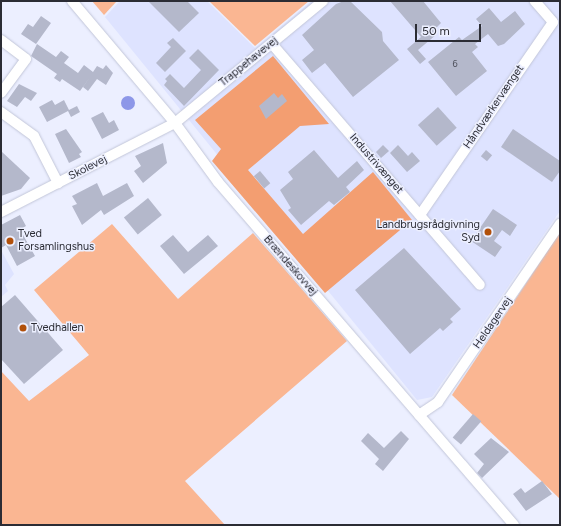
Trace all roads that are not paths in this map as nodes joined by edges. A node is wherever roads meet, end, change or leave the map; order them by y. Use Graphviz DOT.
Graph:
graph roads {
  1 [pos="72,1"];
  2 [pos="323,1"];
  3 [pos="535,1"];
  4 [pos="1,40"];
  5 [pos="272,44"];
  6 [pos="1,93"];
  7 [pos="1,112"];
  8 [pos="175,123"];
  9 [pos="58,183"];
  10 [pos="1,212"];
  11 [pos="420,215"];
  12 [pos="560,224"];
  13 [pos="480,285"];
  14 [pos="419,415"];
  15 [pos="514,525"];
  1 -- 8 [label="street, Brændeskovvej"];
  2 -- 5 [label="street, Trappehavevej"];
  3 -- 11 [label="street, Håndværkervænget"];
  4 -- 6 [label="street"];
  5 -- 8 [label="street, Trappehavevej"];
  5 -- 11 [label="street, Industrivænget"];
  7 -- 9 [label="street"];
  8 -- 9 [label="street, Skolevej"];
  8 -- 14 [label="street, Brændeskovvej"];
  9 -- 10 [label="street, Skolevej"];
  11 -- 13 [label="street, Industrivænget"];
  12 -- 14 [label="street, Heldagervej"];
  14 -- 15 [label="street, Brændeskovvej"];
}
